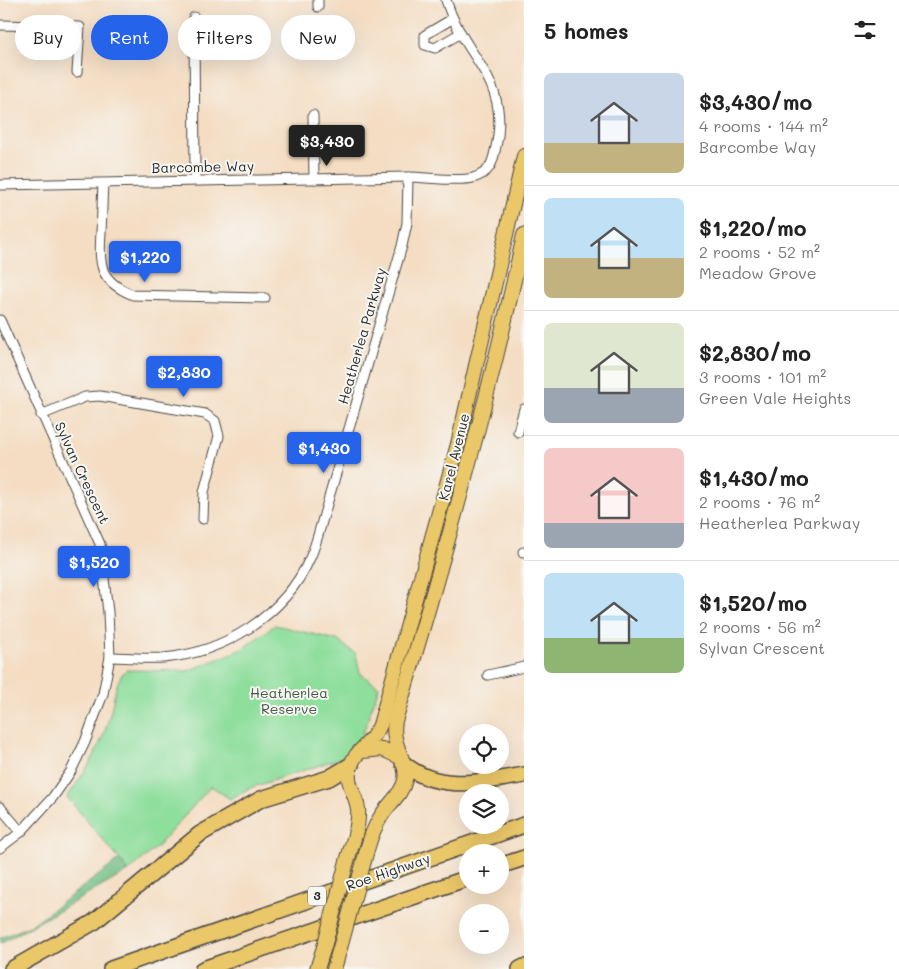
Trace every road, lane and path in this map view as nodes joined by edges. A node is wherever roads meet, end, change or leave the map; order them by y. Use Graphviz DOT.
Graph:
graph roads {
  1 [pos="446,0"];
  2 [pos="452,19"];
  3 [pos="0,25"];
  4 [pos="461,33"];
  5 [pos="194,60"];
  6 [pos="77,72"];
  7 [pos="313,115"];
  8 [pos="522,172"];
  9 [pos="408,177"];
  10 [pos="314,179"];
  11 [pos="195,180"];
  12 [pos="103,184"];
  13 [pos="0,185"];
  14 [pos="524,235"];
  15 [pos="511,293"];
  16 [pos="265,298"];
  17 [pos="0,320"];
  18 [pos="481,349"];
  19 [pos="524,408"];
  20 [pos="41,415"];
  21 [pos="518,432"];
  22 [pos="203,519"];
  23 [pos="110,657"];
  24 [pos="524,666"];
  25 [pos="488,675"];
  26 [pos="363,751"];
  27 [pos="402,760"];
  28 [pos="350,765"];
  29 [pos="524,775"];
  30 [pos="0,807"];
  31 [pos="524,825"];
  32 [pos="21,832"];
  33 [pos="0,848"];
  34 [pos="524,858"];
  35 [pos="509,863"];
  36 [pos="459,881"];
  37 [pos="524,967"];
  38 [pos="12,969"];
  39 [pos="111,969"];
  40 [pos="203,969"];
  41 [pos="317,969"];
  42 [pos="334,969"];
  43 [pos="520,969"];
  1 -- 2 [label="street, Barcombe Way"];
  2 -- 4 [label="street, Barcombe Way"];
  2 -- 4 [label="street"];
  3 -- 6 [label="street"];
  4 -- 9 [label="street, Barcombe Way"];
  5 -- 11 [label="street"];
  7 -- 10 [label="street"];
  8 -- 18 [label="main road, Karel Avenue"];
  9 -- 10 [label="street, Barcombe Way"];
  9 -- 23 [label="street, Heatherlea Parkway"];
  10 -- 11 [label="street, Barcombe Way"];
  11 -- 12 [label="street, Barcombe Way"];
  12 -- 13 [label="street, Barcombe Way"];
  12 -- 16 [label="street"];
  14 -- 15 [label="main road, Karel Avenue"];
  15 -- 18 [label="main road"];
  15 -- 27 [label="main road, Karel Avenue"];
  17 -- 20 [label="street, Sylvan Crescent"];
  18 -- 26 [label="main road, Karel Avenue"];
  19 -- 21 [label="street"];
  20 -- 22 [label="street"];
  20 -- 23 [label="street, Sylvan Crescent"];
  23 -- 32 [label="street, Sylvan Crescent"];
  24 -- 25 [label="street"];
  26 -- 27 [label="main road"];
  26 -- 28 [label="main road, Karel Avenue"];
  27 -- 29 [label="highway"];
  27 -- 42 [label="main road, Karel Avenue, bridge"];
  28 -- 38 [label="highway"];
  28 -- 41 [label="main road, bridge"];
  30 -- 32 [label="street"];
  31 -- 39 [label="highway, Roe Highway / 3"];
  32 -- 33 [label="street, Sylvan Crescent"];
  34 -- 35 [label="highway"];
  36 -- 40 [label="highway, 3"];
  37 -- 43 [label="highway"];
}
